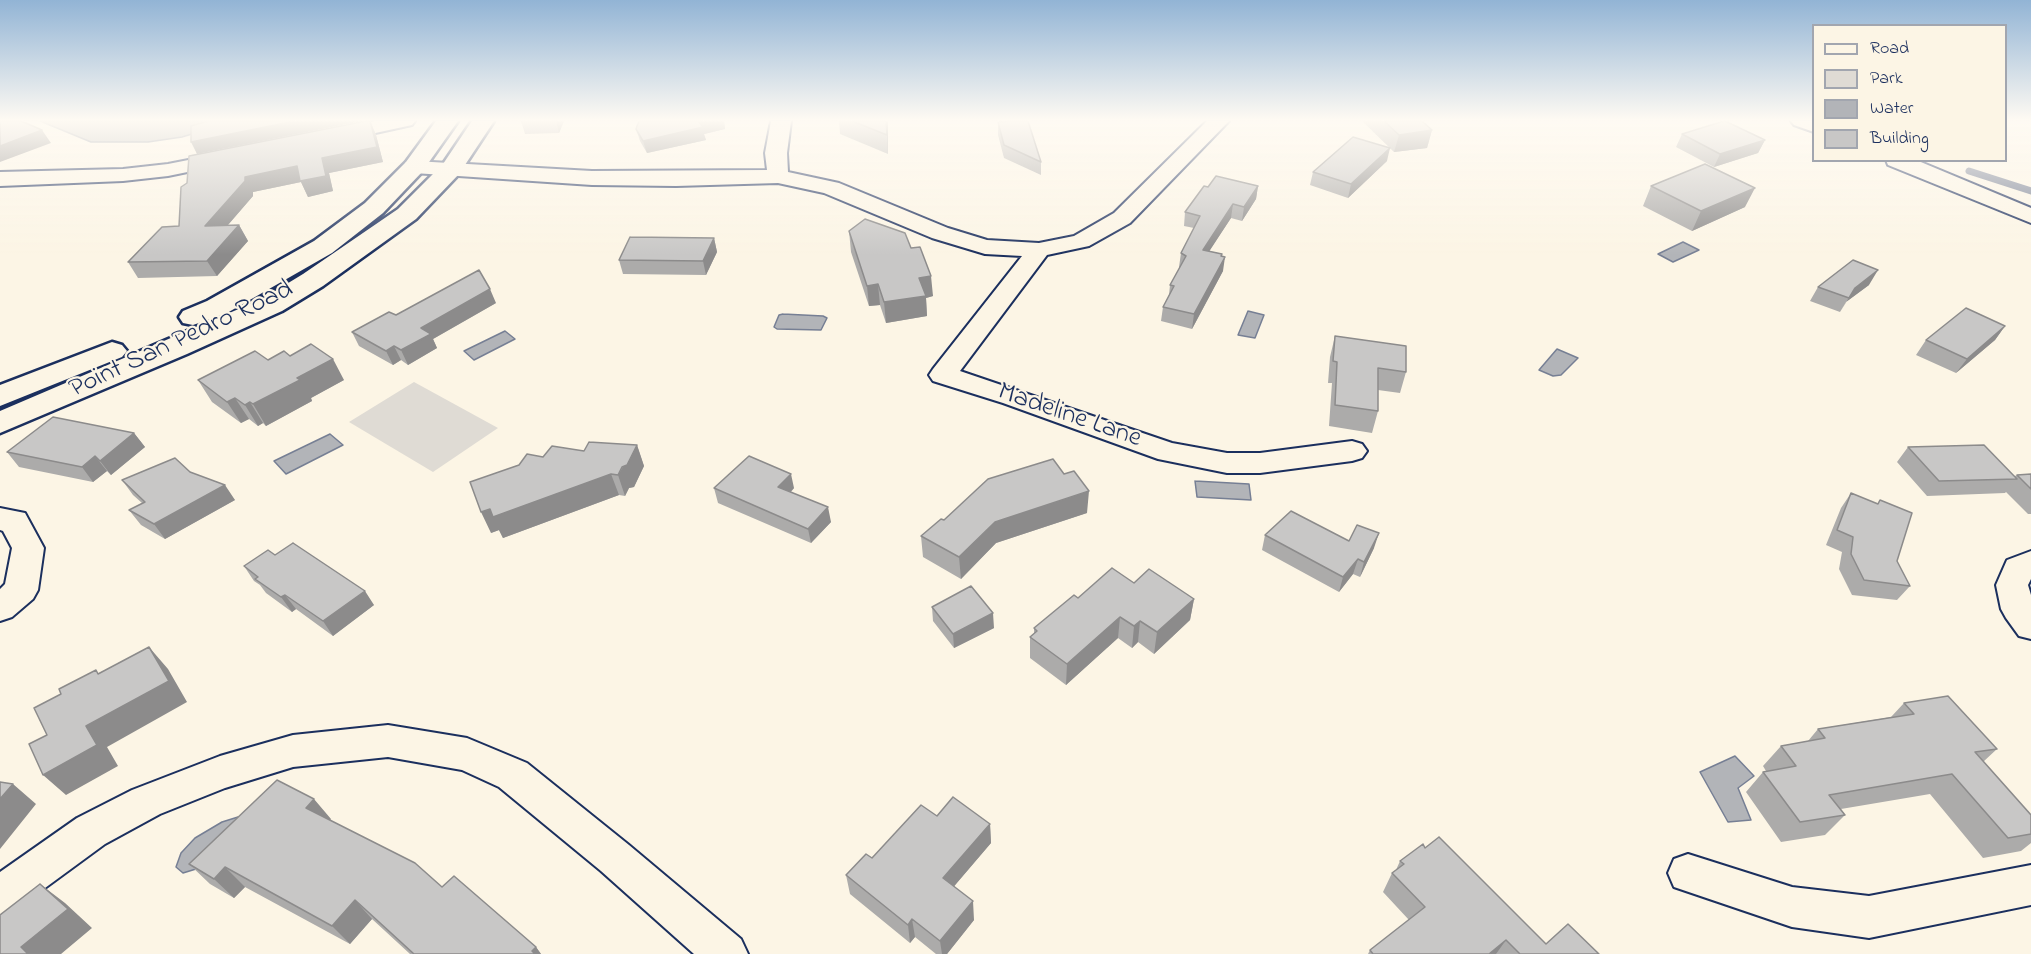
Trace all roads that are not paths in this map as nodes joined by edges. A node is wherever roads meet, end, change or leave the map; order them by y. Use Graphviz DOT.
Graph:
graph roads {
  1 [pos="185,166"];
  2 [pos="453,166"];
  3 [pos="777,166"];
  4 [pos="1175,166"];
  5 [pos="1909,166"];
  6 [pos="414,167"];
  7 [pos="451,169"];
  8 [pos="778,176"];
  9 [pos="0,179"];
  10 [pos="2031,216"];
  11 [pos="1039,250"];
  12 [pos="0,396"];
  13 [pos="0,423"];
  14 [pos="1352,451"];
  15 [pos="0,519"];
  16 [pos="2031,563"];
  17 [pos="0,608"];
  18 [pos="2031,626"];
  19 [pos="1688,873"];
  20 [pos="2031,885"];
  21 [pos="0,896"];
  22 [pos="726,954"];
  1 -- 9 [label="street"];
  2 -- 7 [label="main road, Point San Pedro Road"];
  3 -- 8 [label="street"];
  4 -- 11 [label="street"];
  5 -- 10 [label="street"];
  6 -- 7 [label="street"];
  6 -- 12 [label="main road, Point San Pedro Road"];
  7 -- 8 [label="street"];
  7 -- 13 [label="main road, Point San Pedro Road"];
  8 -- 11 [label="street"];
  11 -- 14 [label="street, Madeline Lane"];
  15 -- 17 [label="street"];
  16 -- 18 [label="street"];
  19 -- 20 [label="street"];
  21 -- 22 [label="street"];
}
